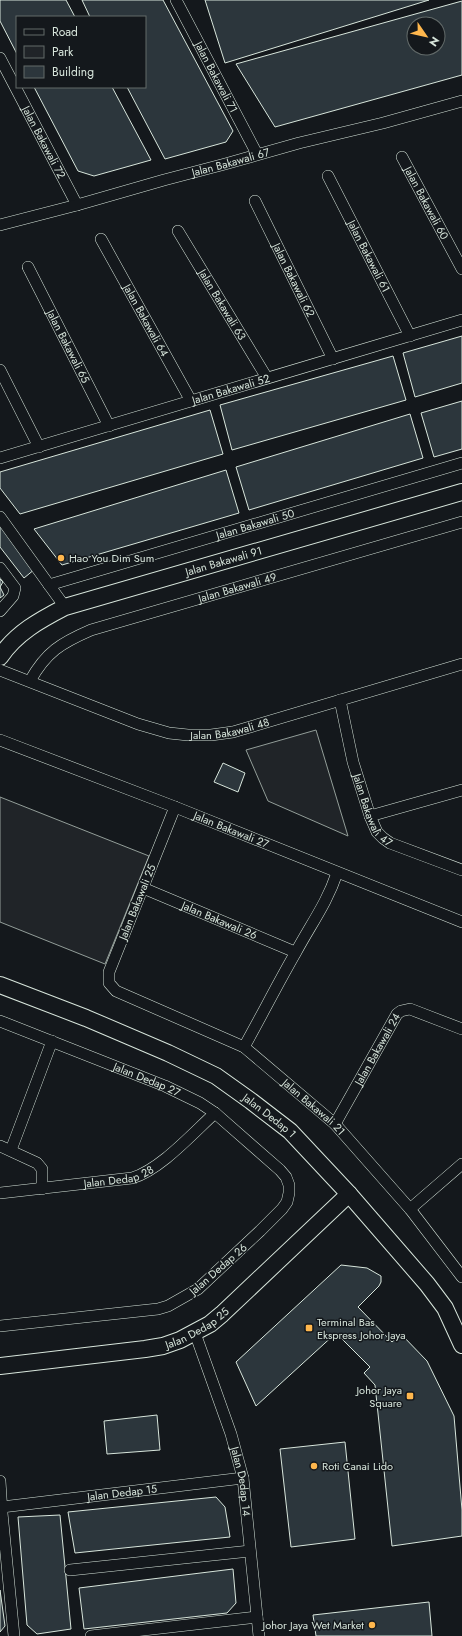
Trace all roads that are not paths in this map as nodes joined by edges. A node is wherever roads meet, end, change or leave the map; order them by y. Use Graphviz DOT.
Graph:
graph roads {
  1 [pos="176,0"];
  2 [pos="0,58"];
  3 [pos="462,101"];
  4 [pos="257,154"];
  5 [pos="402,157"];
  6 [pos="328,176"];
  7 [pos="255,201"];
  8 [pos="77,205"];
  9 [pos="0,225"];
  10 [pos="178,231"];
  11 [pos="101,239"];
  12 [pos="28,267"];
  13 [pos="462,269"];
  14 [pos="462,320"];
  15 [pos="410,336"];
  16 [pos="333,359"];
  17 [pos="0,370"];
  18 [pos="267,378"];
  19 [pos="191,401"];
  20 [pos="109,426"];
  21 [pos="38,446"];
  22 [pos="0,458"];
  23 [pos="462,463"];
  24 [pos="462,492"];
  25 [pos="0,517"];
  26 [pos="462,522"];
  27 [pos="0,568"];
  28 [pos="49,585"];
  29 [pos="65,607"];
  30 [pos="0,611"];
  31 [pos="0,657"];
  32 [pos="462,664"];
  33 [pos="0,670"];
  34 [pos="30,681"];
  35 [pos="340,700"];
  36 [pos="0,740"];
  37 [pos="462,790"];
  38 [pos="175,807"];
  39 [pos="370,816"];
  40 [pos="462,870"];
  41 [pos="336,873"];
  42 [pos="143,888"];
  43 [pos="462,922"];
  44 [pos="295,952"];
  45 [pos="0,985"];
  46 [pos="121,993"];
  47 [pos="0,1022"];
  48 [pos="462,1029"];
  49 [pos="52,1041"];
  50 [pos="244,1047"];
  51 [pos="215,1113"];
  52 [pos="335,1124"];
  53 [pos="0,1146"];
  54 [pos="11,1150"];
  55 [pos="462,1164"];
  56 [pos="277,1167"];
  57 [pos="42,1189"];
  58 [pos="0,1193"];
  59 [pos="349,1194"];
  60 [pos="410,1209"];
  61 [pos="462,1277"];
  62 [pos="0,1326"];
  63 [pos="195,1333"];
  64 [pos="462,1345"];
  65 [pos="0,1366"];
  66 [pos="243,1478"];
  67 [pos="0,1481"];
  68 [pos="2,1508"];
  69 [pos="250,1551"];
  70 [pos="70,1570"];
  71 [pos="257,1617"];
  72 [pos="14,1636"];
  73 [pos="91,1636"];
  74 [pos="259,1636"];
  1 -- 4 [label="street, Jalan Bakawali 71"];
  2 -- 8 [label="street, Jalan Bakawali 72"];
  3 -- 4 [label="street, Jalan Bakawali 67"];
  4 -- 8 [label="street, Jalan Bakawali 67"];
  5 -- 13 [label="street, Jalan Bakawali 60"];
  6 -- 15 [label="street, Jalan Bakawali 61"];
  7 -- 16 [label="street, Jalan Bakawali 62"];
  8 -- 9 [label="street, Jalan Bakawali 67"];
  10 -- 18 [label="street, Jalan Bakawali 63"];
  11 -- 19 [label="street, Jalan Bakawali 64"];
  12 -- 20 [label="street, Jalan Bakawali 65"];
  14 -- 15 [label="street, Jalan Bakawali 52"];
  15 -- 16 [label="street, Jalan Bakawali 52"];
  16 -- 18 [label="street, Jalan Bakawali 52"];
  17 -- 21 [label="street"];
  18 -- 19 [label="street, Jalan Bakawali 52"];
  19 -- 20 [label="street, Jalan Bakawali 52"];
  20 -- 21 [label="street, Jalan Bakawali 52"];
  21 -- 22 [label="street, Jalan Bakawali 52"];
  23 -- 28 [label="street, Jalan Bakawali 50"];
  24 -- 29 [label="main road, Jalan Bakawali 91"];
  25 -- 28 [label="street"];
  26 -- 34 [label="street, Jalan Bakawali 49"];
  27 -- 30 [label="street"];
  28 -- 29 [label="street"];
  29 -- 31 [label="main road, Jalan Bakawali 91"];
  32 -- 35 [label="street, Jalan Bakawali 48"];
  33 -- 34 [label="street, Jalan Bakawali 48"];
  34 -- 35 [label="street, Jalan Bakawali 48"];
  35 -- 39 [label="street, Jalan Bakawali 47"];
  36 -- 38 [label="street, Jalan Bakawali 27"];
  37 -- 39 [label="street"];
  38 -- 41 [label="street, Jalan Bakawali 27"];
  38 -- 42 [label="street, Jalan Bakawali 25"];
  39 -- 40 [label="street, Jalan Bakawali 47"];
  41 -- 43 [label="street, Jalan Bakawali 27"];
  41 -- 44 [label="street"];
  42 -- 44 [label="street, Jalan Bakawali 26"];
  42 -- 46 [label="street, Jalan Bakawali 25"];
  44 -- 50 [label="street"];
  45 -- 59 [label="main road, Jalan Dedap 1"];
  46 -- 50 [label="street, Jalan Bakawali 21"];
  47 -- 49 [label="street, Jalan Dedap 27"];
  48 -- 52 [label="street, Jalan Bakawali 24"];
  49 -- 51 [label="street, Jalan Dedap 27"];
  49 -- 54 [label="street"];
  50 -- 52 [label="street, Jalan Bakawali 21"];
  51 -- 56 [label="street, Jalan Dedap 27"];
  51 -- 57 [label="street, Jalan Dedap 28"];
  52 -- 60 [label="street, Jalan Bakawali 21"];
  53 -- 54 [label="street"];
  54 -- 57 [label="street"];
  55 -- 60 [label="street"];
  56 -- 62 [label="street, Jalan Dedap 26"];
  57 -- 58 [label="street, Jalan Dedap 28"];
  59 -- 63 [label="main road, Jalan Dedap 25"];
  59 -- 64 [label="main road, Jalan Dedap 1"];
  60 -- 61 [label="street, Jalan Bakawali 21"];
  63 -- 65 [label="main road, Jalan Dedap 25"];
  63 -- 66 [label="street, Jalan Dedap 14"];
  66 -- 68 [label="street, Jalan Dedap 15"];
  66 -- 69 [label="street, Jalan Dedap 14"];
  67 -- 68 [label="street"];
  68 -- 72 [label="street"];
  69 -- 70 [label="street"];
  69 -- 71 [label="street, Jalan Dedap 14"];
  71 -- 73 [label="street"];
  71 -- 74 [label="street, Jalan Dedap 14"];
}
